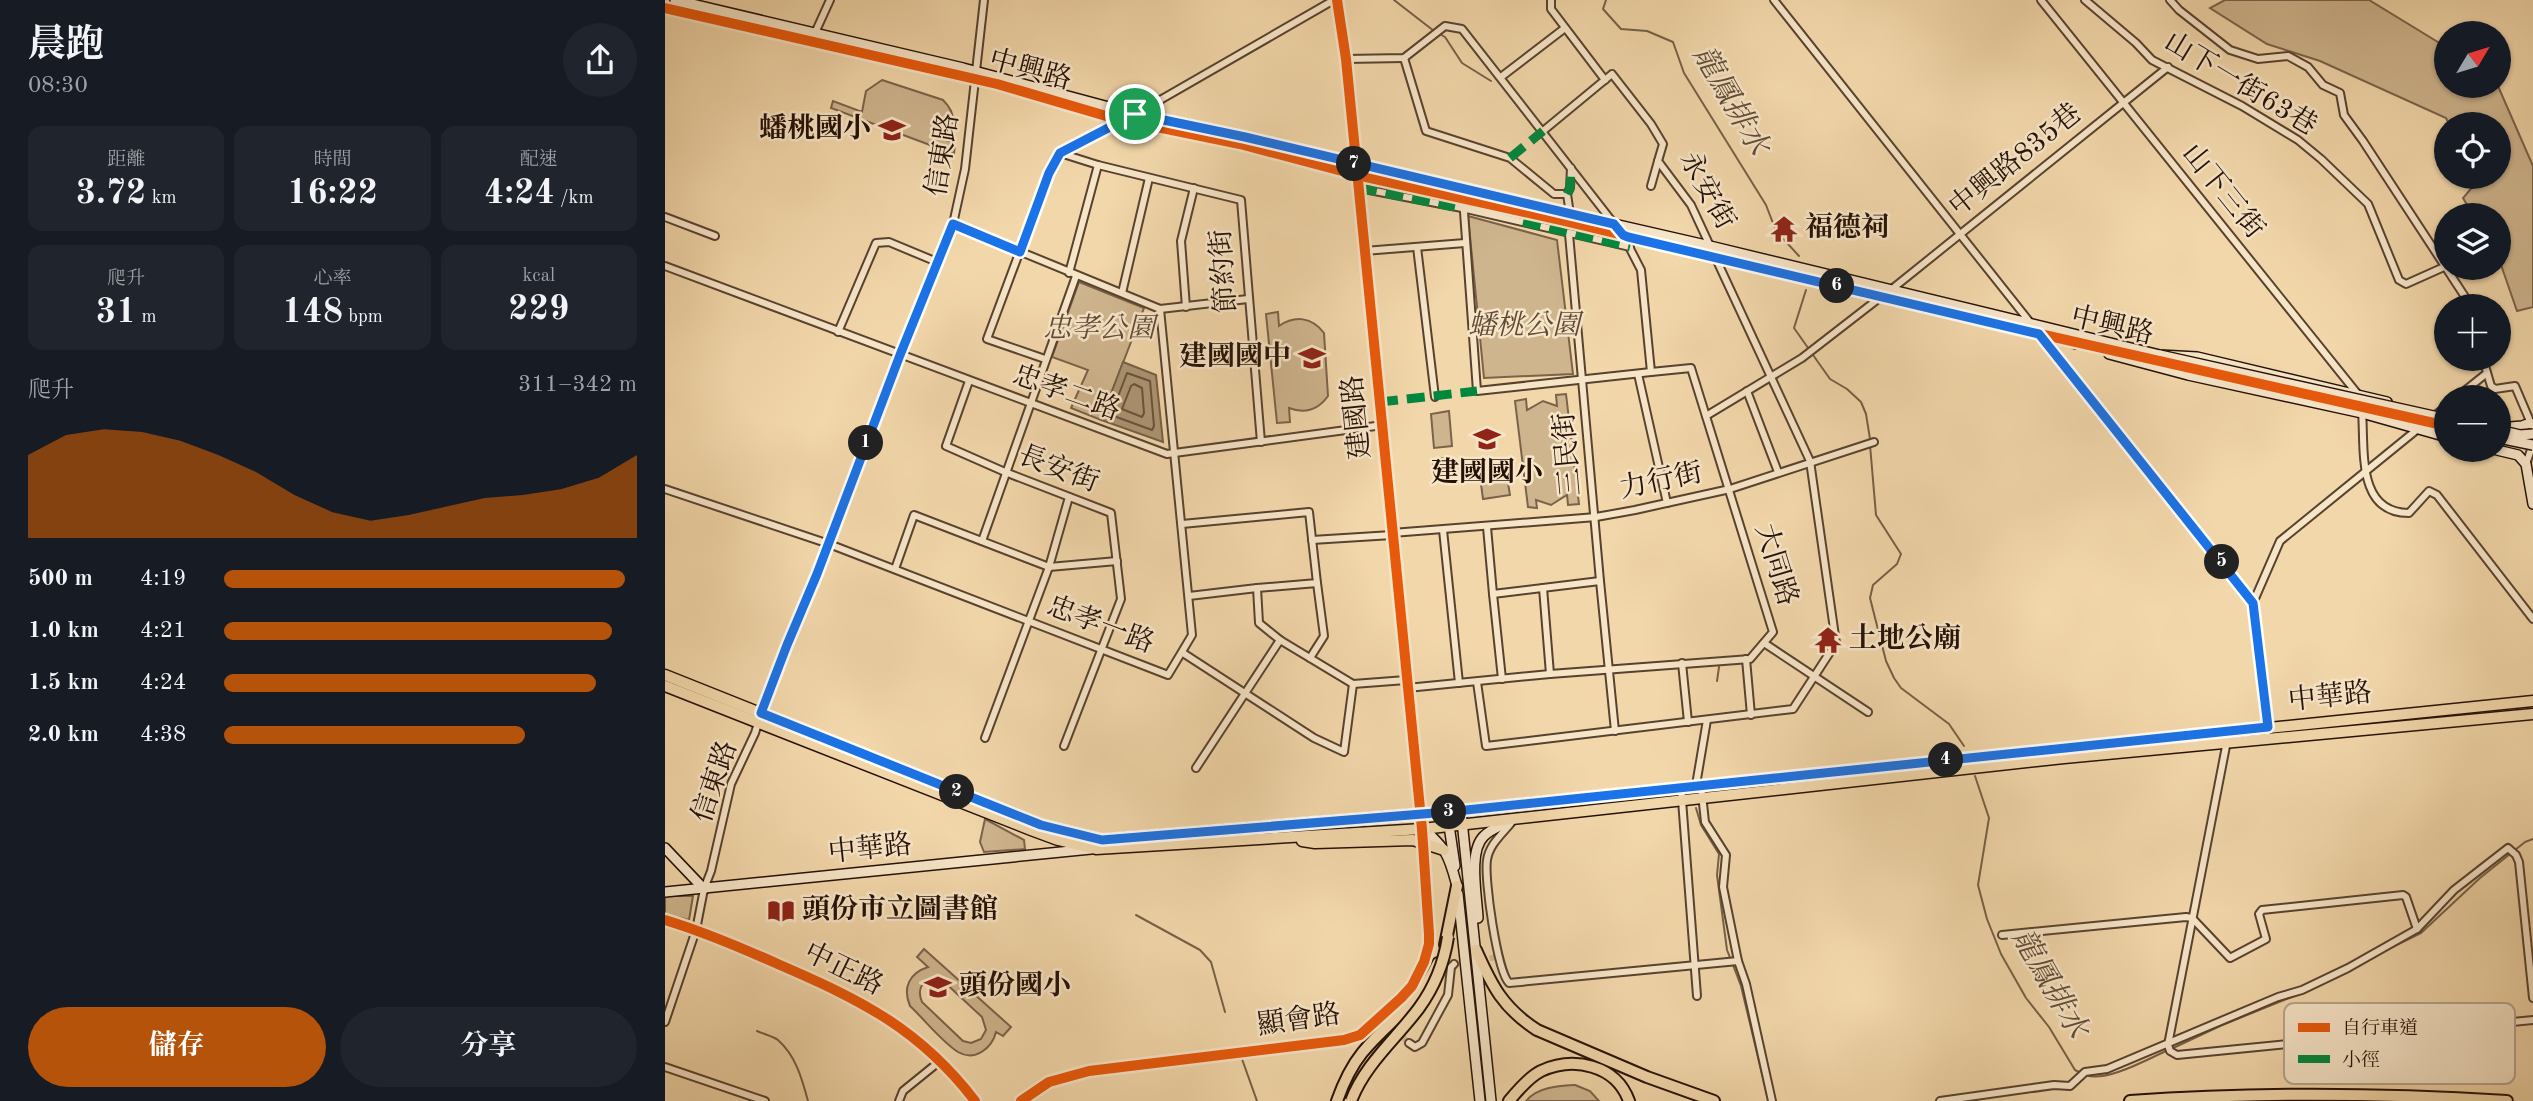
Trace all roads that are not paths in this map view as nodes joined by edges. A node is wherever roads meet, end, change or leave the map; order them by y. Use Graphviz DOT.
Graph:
graph roads {
  1 [pos="675,0"];
  2 [pos="830,0"];
  3 [pos="984,0"];
  4 [pos="1335,0"];
  5 [pos="1551,0"];
  6 [pos="1774,0"];
  7 [pos="2041,0"];
  8 [pos="2085,0"];
  9 [pos="2170,0"];
  10 [pos="665,8"];
  11 [pos="1565,28"];
  12 [pos="815,33"];
  13 [pos="1404,58"];
  14 [pos="1346,59"];
  15 [pos="2168,67"];
  16 [pos="977,76"];
  17 [pos="1501,77"];
  18 [pos="1605,80"];
  19 [pos="2122,102"];
  20 [pos="1135,114"];
  21 [pos="1123,120"];
  22 [pos="1543,131"];
  23 [pos="1060,153"];
  24 [pos="1658,161"];
  25 [pos="1098,165"];
  26 [pos="1571,168"];
  27 [pos="1357,170"];
  28 [pos="1149,178"];
  29 [pos="1651,186"];
  30 [pos="1193,188"];
  31 [pos="1359,188"];
  32 [pos="1567,194"];
  33 [pos="1463,203"];
  34 [pos="1570,214"];
  35 [pos="665,217"];
  36 [pos="953,224"];
  37 [pos="1619,230"];
  38 [pos="1959,233"];
  39 [pos="1569,234"];
  40 [pos="715,236"];
  41 [pos="1465,243"];
  42 [pos="1710,246"];
  43 [pos="1417,247"];
  44 [pos="1629,247"];
  45 [pos="1364,251"];
  46 [pos="2434,251"];
  47 [pos="1020,252"];
  48 [pos="1717,257"];
  49 [pos="937,262"];
  50 [pos="665,266"];
  51 [pos="2434,271"];
  52 [pos="1073,274"];
  53 [pos="1892,289"];
  54 [pos="1122,293"];
  55 [pos="1882,296"];
  56 [pos="1248,299"];
  57 [pos="1186,307"];
  58 [pos="1160,309"];
  59 [pos="2029,321"];
  60 [pos="838,332"];
  61 [pos="2039,334"];
  62 [pos="2071,341"];
  63 [pos="900,355"];
  64 [pos="2160,355"];
  65 [pos="1045,359"];
  66 [pos="1651,372"];
  67 [pos="2487,373"];
  68 [pos="1638,374"];
  69 [pos="1771,376"];
  70 [pos="1583,380"];
  71 [pos="969,381"];
  72 [pos="2472,385"];
  73 [pos="1747,391"];
  74 [pos="2358,394"];
  75 [pos="1435,397"];
  76 [pos="1031,404"];
  77 [pos="2362,414"];
  78 [pos="2434,414"];
  79 [pos="2434,415"];
  80 [pos="1706,416"];
  81 [pos="2434,416"];
  82 [pos="2434,423"];
  83 [pos="1383,425"];
  84 [pos="2532,426"];
  85 [pos="2511,428"];
  86 [pos="2417,429"];
  87 [pos="2511,433"];
  88 [pos="2434,434"];
  89 [pos="2533,435"];
  90 [pos="2511,436"];
  91 [pos="1261,442"];
  92 [pos="1871,443"];
  93 [pos="2533,445"];
  94 [pos="1174,453"];
  95 [pos="2511,453"];
  96 [pos="1810,461"];
  97 [pos="2529,470"];
  98 [pos="1005,472"];
  99 [pos="1778,472"];
  100 [pos="2365,472"];
  101 [pos="665,489"];
  102 [pos="1730,489"];
  103 [pos="1069,497"];
  104 [pos="1667,503"];
  105 [pos="2533,504"];
  106 [pos="1596,517"];
  107 [pos="1182,524"];
  108 [pos="1487,527"];
  109 [pos="1443,530"];
  110 [pos="1392,534"];
  111 [pos="1312,540"];
  112 [pos="982,541"];
  113 [pos="829,544"];
  114 [pos="1117,561"];
  115 [pos="1049,567"];
  116 [pos="895,569"];
  117 [pos="1599,581"];
  118 [pos="1317,583"];
  119 [pos="1257,587"];
  120 [pos="1542,588"];
  121 [pos="1493,594"];
  122 [pos="1189,596"];
  123 [pos="2253,603"];
  124 [pos="2533,619"];
  125 [pos="1030,622"];
  126 [pos="1280,640"];
  127 [pos="1763,643"];
  128 [pos="1102,650"];
  129 [pos="1183,653"];
  130 [pos="1310,658"];
  131 [pos="1746,659"];
  132 [pos="1682,663"];
  133 [pos="1611,669"];
  134 [pos="1550,674"];
  135 [pos="665,675"];
  136 [pos="1814,678"];
  137 [pos="1502,679"];
  138 [pos="1477,682"];
  139 [pos="1353,684"];
  140 [pos="1407,684"];
  141 [pos="1459,684"];
  142 [pos="665,686"];
  143 [pos="1245,694"];
  144 [pos="2533,701"];
  145 [pos="1868,712"];
  146 [pos="2533,713"];
  147 [pos="1751,715"];
  148 [pos="760,718"];
  149 [pos="1707,720"];
  150 [pos="1688,722"];
  151 [pos="1615,731"];
  152 [pos="2269,733"];
  153 [pos="2227,737"];
  154 [pos="985,738"];
  155 [pos="1064,746"];
  156 [pos="1196,768"];
  157 [pos="1699,785"];
  158 [pos="1681,787"];
  159 [pos="1702,796"];
  160 [pos="1682,799"];
  161 [pos="1461,811"];
  162 [pos="1447,812"];
  163 [pos="1420,814"];
  164 [pos="1514,819"];
  165 [pos="1450,825"];
  166 [pos="1463,825"];
  167 [pos="1422,829"];
  168 [pos="1225,835"];
  169 [pos="1284,838"];
  170 [pos="1418,842"];
  171 [pos="1097,844"];
  172 [pos="665,848"];
  173 [pos="1444,850"];
  174 [pos="1457,886"];
  175 [pos="704,889"];
  176 [pos="665,892"];
  177 [pos="2192,919"];
  178 [pos="665,920"];
  179 [pos="2417,929"];
  180 [pos="696,930"];
  181 [pos="2002,935"];
  182 [pos="1448,937"];
  183 [pos="1476,950"];
  184 [pos="1736,961"];
  185 [pos="1454,964"];
  186 [pos="1695,965"];
  187 [pos="1697,996"];
  188 [pos="2533,998"];
  189 [pos="2533,1020"];
  190 [pos="665,1022"];
  191 [pos="2515,1022"];
  192 [pos="1409,1042"];
  193 [pos="2284,1044"];
  194 [pos="2168,1045"];
  195 [pos="940,1060"];
  196 [pos="665,1068"];
  197 [pos="765,1101"];
  198 [pos="899,1101"];
  199 [pos="975,1101"];
  200 [pos="1021,1101"];
  201 [pos="1336,1101"];
  202 [pos="1351,1101"];
  203 [pos="1480,1101"];
  204 [pos="1491,1101"];
  205 [pos="1509,1101"];
  206 [pos="1629,1101"];
  207 [pos="1714,1101"];
  208 [pos="1772,1101"];
  209 [pos="1940,1101"];
  210 [pos="2130,1101"];
  211 [pos="2508,1101"];
  1 -- 12 [label="street, 中興路"];
  2 -- 12 [label="street"];
  3 -- 16 [label="street, 信東路"];
  4 -- 14 [label="street, 建國路"];
  4 -- 20 [label="street"];
  5 -- 11 [label="street, 永安街"];
  6 -- 38 [label="street"];
  7 -- 19 [label="street, 山下三街"];
  8 -- 15 [label="street, 山下一街63巷"];
  9 -- 46 [label="street"];
  10 -- 16 [label="street, 中興路"];
  11 -- 17 [label="street"];
  11 -- 18 [label="street, 永安街"];
  12 -- 16 [label="street, 中興路"];
  13 -- 14 [label="street"];
  13 -- 17 [label="street"];
  13 -- 32 [label="street"];
  14 -- 27 [label="street, 建國路"];
  15 -- 19 [label="street, 中興路835巷"];
  15 -- 51 [label="street, 山下一街63巷"];
  16 -- 20 [label="street, 中興路"];
  16 -- 21 [label="street, 中興路"];
  16 -- 36 [label="street, 信東路"];
  17 -- 22 [label="street"];
  18 -- 22 [label="street"];
  18 -- 24 [label="street, 永安街"];
  19 -- 38 [label="street, 中興路835巷"];
  19 -- 74 [label="street, 山下三街"];
  20 -- 21 [label="street"];
  20 -- 27 [label="street, 中興路"];
  21 -- 23 [label="street"];
  21 -- 27 [label="street, 中興路"];
  22 -- 26 [label="street"];
  23 -- 25 [label="street, 節約街"];
  23 -- 47 [label="street"];
  24 -- 29 [label="street"];
  24 -- 42 [label="street, 永安街"];
  25 -- 28 [label="street, 節約街"];
  25 -- 52 [label="street"];
  26 -- 32 [label="street"];
  26 -- 37 [label="street"];
  27 -- 31 [label="street, 建國路"];
  27 -- 33 [label="street, 中興路"];
  27 -- 34 [label="street, 中興路"];
  28 -- 30 [label="street, 節約街"];
  28 -- 54 [label="street"];
  30 -- 56 [label="street, 節約街"];
  30 -- 57 [label="street"];
  31 -- 33 [label="street"];
  31 -- 45 [label="street, 建國路"];
  32 -- 34 [label="street"];
  33 -- 37 [label="street, 中興路"];
  33 -- 39 [label="street"];
  33 -- 41 [label="street"];
  34 -- 37 [label="street, 中興路"];
  35 -- 40 [label="street"];
  36 -- 47 [label="street"];
  36 -- 49 [label="street, 信東路"];
  37 -- 42 [label="street, 中興路"];
  37 -- 44 [label="street"];
  37 -- 48 [label="street, 中興路"];
  38 -- 53 [label="street, 中興路835巷"];
  38 -- 59 [label="street"];
  39 -- 44 [label="street"];
  39 -- 70 [label="street, 三民街"];
  41 -- 43 [label="street"];
  41 -- 70 [label="street"];
  42 -- 48 [label="street, 永安街"];
  42 -- 53 [label="street, 中興路"];
  43 -- 45 [label="street"];
  43 -- 75 [label="street"];
  44 -- 66 [label="street"];
  45 -- 83 [label="street, 建國路"];
  47 -- 52 [label="street"];
  47 -- 65 [label="street"];
  48 -- 55 [label="street, 中興路"];
  48 -- 69 [label="street, 永安街"];
  49 -- 60 [label="street"];
  49 -- 63 [label="street, 信東路"];
  50 -- 60 [label="street, 忠孝二路"];
  52 -- 54 [label="street"];
  52 -- 65 [label="street"];
  53 -- 55 [label="street"];
  53 -- 59 [label="street, 中興路"];
  54 -- 58 [label="street"];
  55 -- 61 [label="street, 中興路"];
  55 -- 69 [label="street"];
  56 -- 57 [label="street"];
  56 -- 91 [label="street, 節約街"];
  57 -- 58 [label="street"];
  58 -- 94 [label="street, 忠孝一路"];
  59 -- 61 [label="street"];
  59 -- 64 [label="street, 中興路"];
  60 -- 63 [label="street, 忠孝二路"];
  61 -- 62 [label="street, 中興路"];
  61 -- 123 [label="street"];
  62 -- 77 [label="street, 中興路"];
  62 -- 82 [label="street, 中興路, bridge"];
  63 -- 71 [label="street, 忠孝二路"];
  63 -- 113 [label="street, 信東路"];
  64 -- 74 [label="street, 中興路"];
  64 -- 79 [label="street, 中興路, bridge"];
  65 -- 76 [label="street"];
  66 -- 68 [label="street"];
  66 -- 80 [label="street, 大同路"];
  67 -- 72 [label="street"];
  67 -- 84 [label="street"];
  68 -- 70 [label="street"];
  68 -- 104 [label="street"];
  69 -- 73 [label="street"];
  69 -- 96 [label="street, 永安街"];
  70 -- 106 [label="street, 三民街"];
  71 -- 76 [label="street, 忠孝二路"];
  71 -- 98 [label="street, 長安街"];
  73 -- 80 [label="street"];
  73 -- 99 [label="street"];
  74 -- 77 [label="street, 山下三街"];
  74 -- 78 [label="street, 中興路"];
  76 -- 94 [label="street, 忠孝二路"];
  76 -- 98 [label="street"];
  77 -- 86 [label="street, 中興路"];
  77 -- 100 [label="street, 山下三街"];
  80 -- 102 [label="street, 大同路"];
  81 -- 86 [label="street"];
  83 -- 91 [label="street, 忠孝二路"];
  83 -- 110 [label="street, 建國路"];
  84 -- 85 [label="street"];
  86 -- 88 [label="street, 中興路"];
  86 -- 100 [label="street"];
  87 -- 89 [label="street, bridge"];
  90 -- 93 [label="street, bridge"];
  91 -- 94 [label="street, 忠孝二路"];
  92 -- 96 [label="street, 力行街"];
  93 -- 97 [label="street"];
  94 -- 107 [label="street, 忠孝一路"];
  95 -- 97 [label="street"];
  96 -- 99 [label="street, 力行街"];
  96 -- 136 [label="street, 永安街"];
  97 -- 105 [label="street"];
  98 -- 103 [label="street, 長安街"];
  98 -- 112 [label="street"];
  99 -- 102 [label="street, 力行街"];
  100 -- 123 [label="street"];
  100 -- 124 [label="street"];
  101 -- 113 [label="street, 忠孝一路"];
  102 -- 104 [label="street, 力行街"];
  102 -- 127 [label="street, 大同路"];
  103 -- 114 [label="street, 長安街"];
  103 -- 115 [label="street"];
  104 -- 106 [label="street, 力行街"];
  106 -- 108 [label="street, 力行街"];
  106 -- 117 [label="street, 三民街"];
  107 -- 111 [label="street"];
  107 -- 122 [label="street, 忠孝一路"];
  108 -- 109 [label="street, 力行街"];
  108 -- 121 [label="street"];
  109 -- 110 [label="street, 力行街"];
  109 -- 141 [label="street"];
  110 -- 111 [label="street, 力行街"];
  110 -- 140 [label="street, 建國路"];
  111 -- 118 [label="street"];
  112 -- 115 [label="street"];
  112 -- 116 [label="street"];
  113 -- 116 [label="street, 忠孝一路"];
  113 -- 148 [label="street, 信東路"];
  114 -- 115 [label="street"];
  114 -- 128 [label="street, 長安街"];
  115 -- 125 [label="street"];
  116 -- 125 [label="street, 忠孝一路"];
  117 -- 120 [label="street"];
  117 -- 133 [label="street, 三民街"];
  118 -- 119 [label="street"];
  118 -- 130 [label="street"];
  119 -- 122 [label="street"];
  119 -- 126 [label="street"];
  120 -- 121 [label="street"];
  120 -- 134 [label="street"];
  121 -- 137 [label="street"];
  122 -- 129 [label="street, 忠孝一路"];
  123 -- 152 [label="street"];
  125 -- 128 [label="street, 忠孝一路"];
  125 -- 154 [label="street"];
  126 -- 130 [label="street"];
  126 -- 143 [label="street"];
  127 -- 131 [label="street, 大同路"];
  127 -- 136 [label="street"];
  128 -- 129 [label="street, 忠孝一路"];
  128 -- 155 [label="street, 長安街"];
  129 -- 143 [label="street"];
  130 -- 139 [label="street"];
  131 -- 132 [label="street"];
  131 -- 147 [label="street"];
  132 -- 133 [label="street"];
  132 -- 150 [label="street"];
  133 -- 134 [label="street"];
  133 -- 151 [label="street, 三民街"];
  134 -- 137 [label="street"];
  135 -- 148 [label="main road"];
  136 -- 145 [label="street"];
  136 -- 147 [label="street, 永安街"];
  137 -- 138 [label="street"];
  138 -- 141 [label="street"];
  138 -- 151 [label="street, 永安街"];
  139 -- 140 [label="street"];
  139 -- 143 [label="street"];
  140 -- 141 [label="street"];
  140 -- 163 [label="street, 建國路"];
  142 -- 148 [label="main road"];
  143 -- 156 [label="street"];
  144 -- 152 [label="main road, 中華路"];
  146 -- 152 [label="main road, 中華路"];
  147 -- 149 [label="street, 永安街"];
  148 -- 171 [label="main road"];
  148 -- 175 [label="street, 信東路"];
  149 -- 150 [label="street, 永安街"];
  149 -- 157 [label="street"];
  150 -- 151 [label="street, 永安街"];
  152 -- 153 [label="main road, 中華路"];
  153 -- 157 [label="main road, 中華路"];
  153 -- 159 [label="main road, 中華路"];
  153 -- 177 [label="street"];
  157 -- 158 [label="main road, 中華路"];
  157 -- 159 [label="street"];
  158 -- 160 [label="street"];
  158 -- 161 [label="main road, 中華路"];
  159 -- 160 [label="main road, 中華路"];
  159 -- 184 [label="street"];
  160 -- 164 [label="main road, 中華路"];
  160 -- 186 [label="street"];
  161 -- 162 [label="main road, 中華路"];
  161 -- 166 [label="street"];
  162 -- 163 [label="main road, 中華路"];
  162 -- 165 [label="street"];
  163 -- 167 [label="street, 建國路"];
  163 -- 168 [label="main road, 中華路"];
  164 -- 166 [label="main road, 中華路"];
  164 -- 183 [label="street"];
  164 -- 186 [label="street"];
  165 -- 166 [label="main road, 中華路"];
  165 -- 167 [label="main road, 中華路"];
  165 -- 174 [label="street"];
  166 -- 183 [label="street"];
  167 -- 169 [label="main road, 中華路"];
  167 -- 170 [label="street, 顯會路"];
  167 -- 173 [label="street"];
  168 -- 169 [label="main road, 中華路"];
  168 -- 171 [label="main road, 中華路"];
  169 -- 170 [label="main road, 中華路"];
  170 -- 173 [label="main road"];
  170 -- 200 [label="street, 顯會路"];
  171 -- 175 [label="street, 中華路"];
  172 -- 175 [label="street"];
  173 -- 174 [label="street"];
  174 -- 182 [label="highway"];
  174 -- 203 [label="street"];
  175 -- 176 [label="street"];
  175 -- 180 [label="street, 信東路"];
  177 -- 179 [label="street"];
  177 -- 181 [label="street"];
  177 -- 194 [label="street"];
  178 -- 180 [label="street, 中正路"];
  179 -- 188 [label="street"];
  179 -- 194 [label="street"];
  180 -- 190 [label="street, 信東路"];
  180 -- 195 [label="street, 中正路"];
  182 -- 201 [label="highway"];
  182 -- 202 [label="highway, bridge"];
  183 -- 204 [label="street"];
  183 -- 207 [label="highway"];
  184 -- 186 [label="street"];
  184 -- 208 [label="street"];
  185 -- 192 [label="street"];
  186 -- 187 [label="street"];
  189 -- 191 [label="street"];
  193 -- 194 [label="street"];
  194 -- 209 [label="street"];
  195 -- 198 [label="street"];
  195 -- 199 [label="street, 中正路"];
  196 -- 197 [label="street"];
  205 -- 206 [label="highway"];
  210 -- 211 [label="highway"];
}
